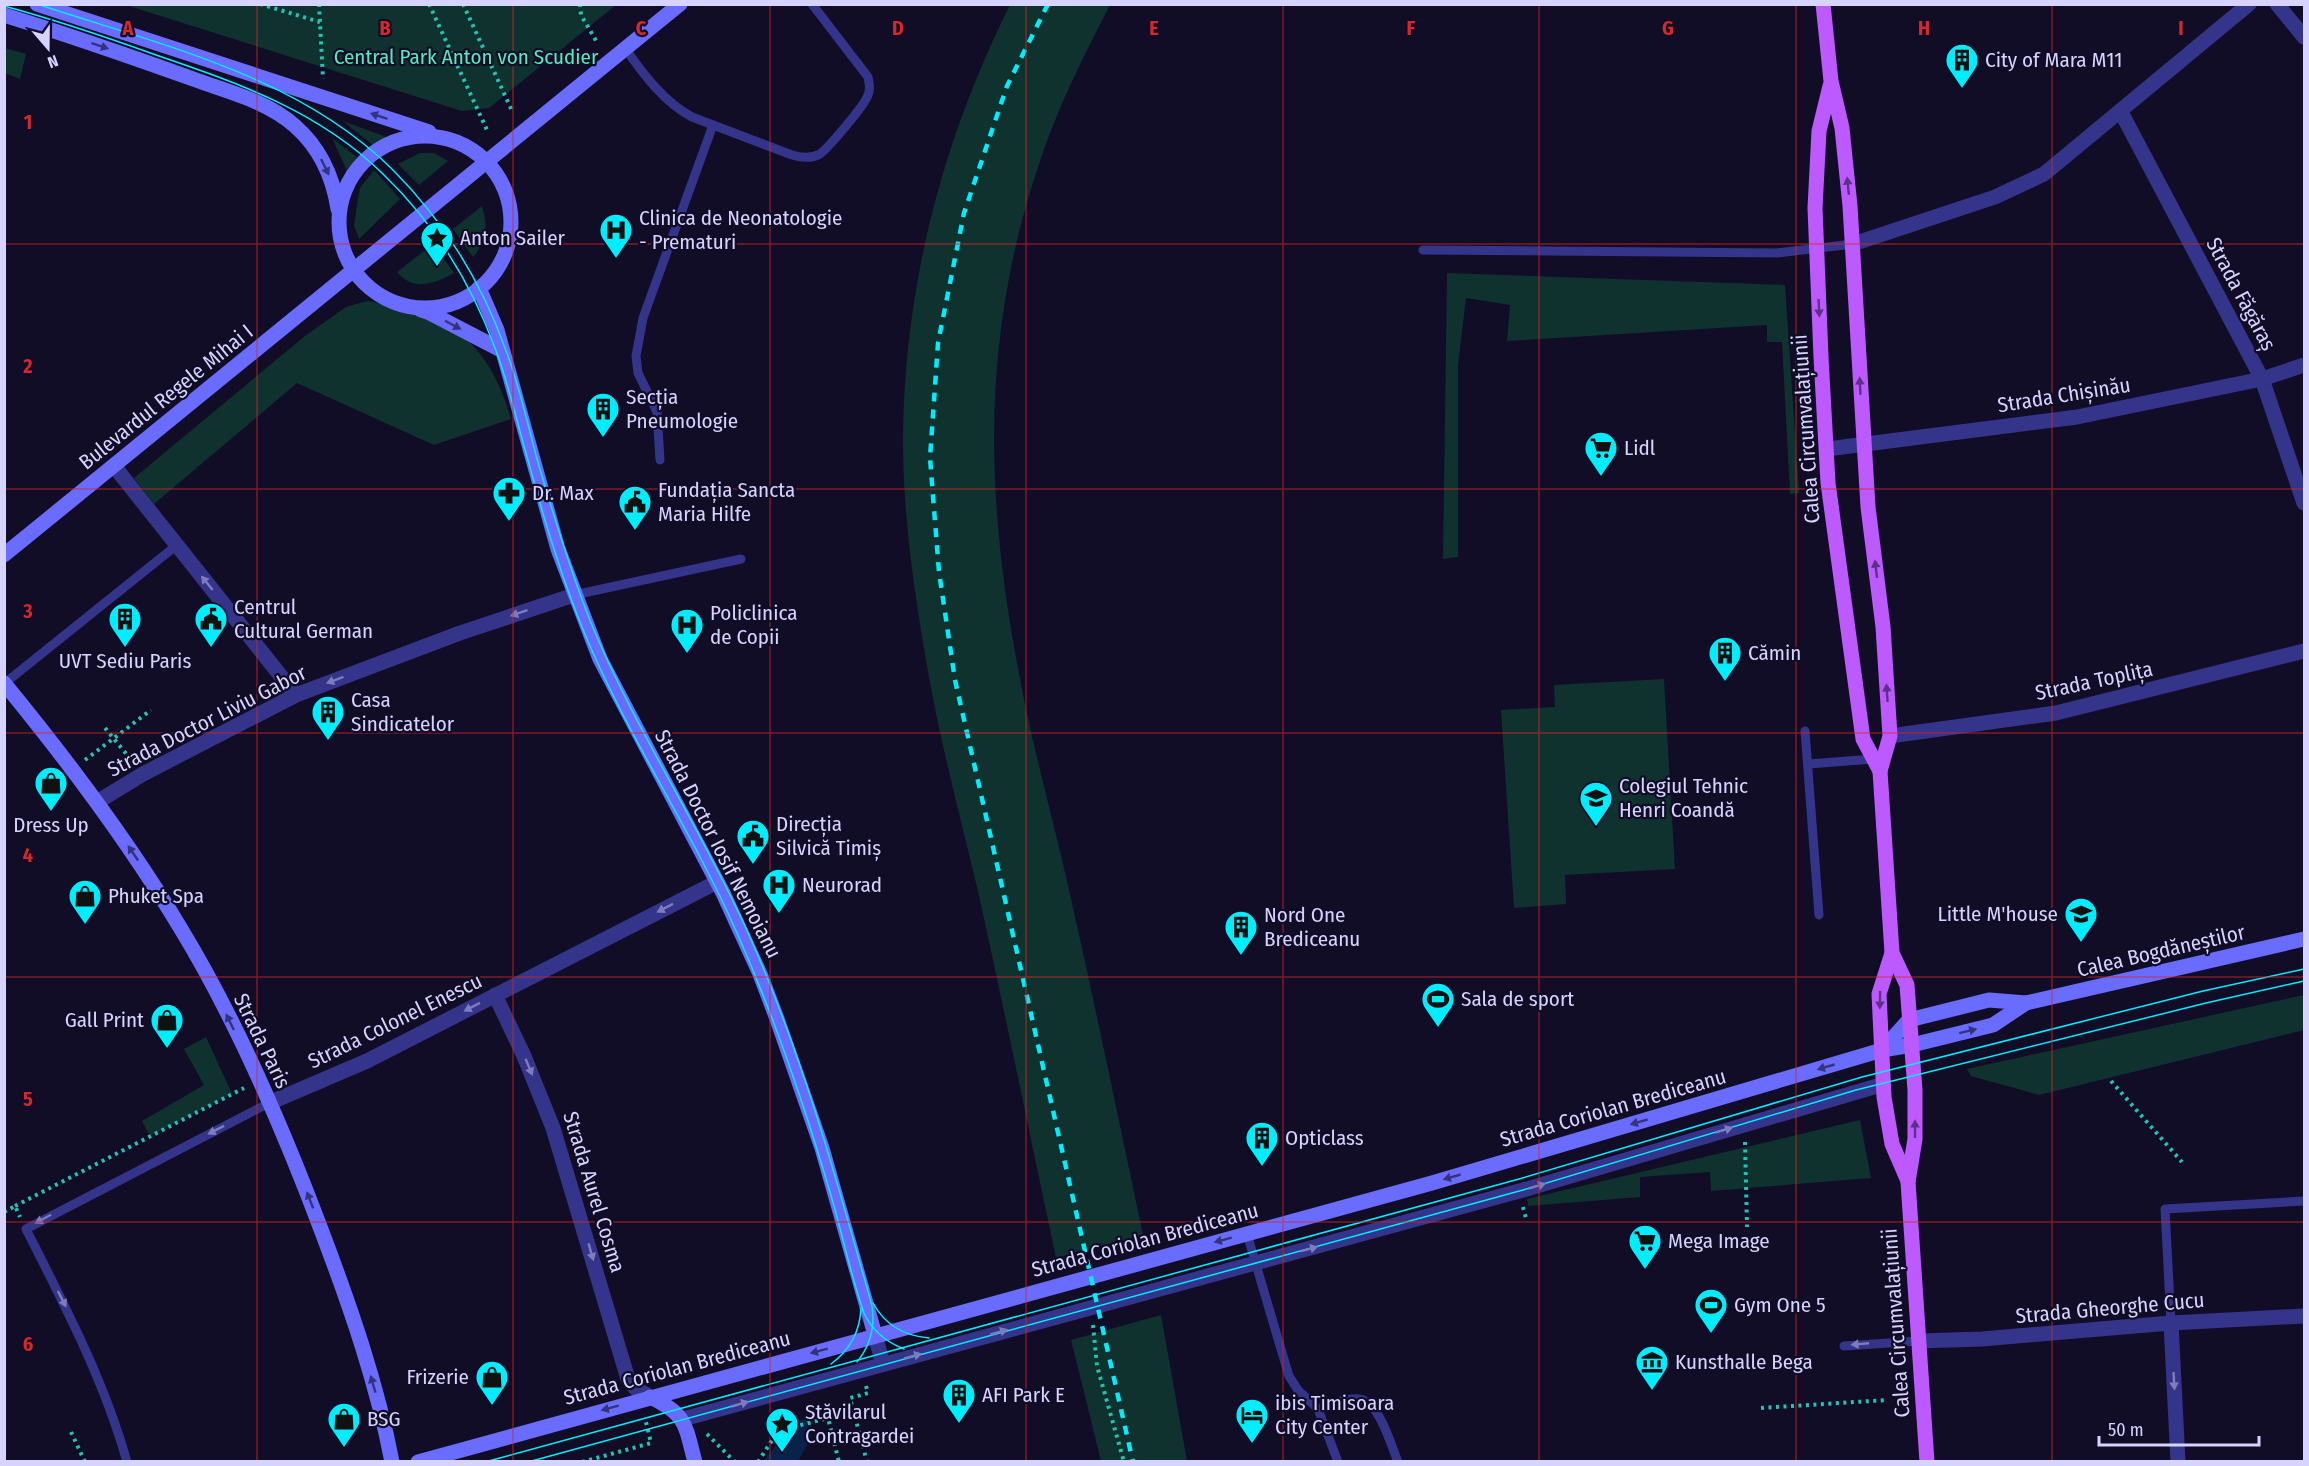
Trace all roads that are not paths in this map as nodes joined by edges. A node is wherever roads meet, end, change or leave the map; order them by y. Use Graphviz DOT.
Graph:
graph roads {
  1 [pos="36,4"];
  2 [pos="680,4"];
  3 [pos="812,4"];
  4 [pos="1823,4"];
  5 [pos="2249,4"];
  6 [pos="2277,4"];
  7 [pos="4,15"];
  8 [pos="2304,37"];
  9 [pos="625,48"];
  10 [pos="1831,81"];
  11 [pos="2121,111"];
  12 [pos="713,125"];
  13 [pos="454,141"];
  14 [pos="488,163"];
  15 [pos="339,216"];
  16 [pos="1853,244"];
  17 [pos="1816,249"];
  18 [pos="1423,250"];
  19 [pos="354,271"];
  20 [pos="479,288"];
  21 [pos="403,305"];
  22 [pos="501,350"];
  23 [pos="2304,365"];
  24 [pos="2262,379"];
  25 [pos="1863,445"];
  26 [pos="1827,449"];
  27 [pos="660,460"];
  28 [pos="114,466"];
  29 [pos="2304,503"];
  30 [pos="177,545"];
  31 [pos="4,555"];
  32 [pos="741,559"];
  33 [pos="574,595"];
  34 [pos="2304,651"];
  35 [pos="5,683"];
  36 [pos="296,695"];
  37 [pos="1805,731"];
  38 [pos="1890,736"];
  39 [pos="1808,764"];
  40 [pos="1877,765"];
  41 [pos="97,802"];
  42 [pos="717,882"];
  43 [pos="1819,915"];
  44 [pos="2304,939"];
  45 [pos="1892,953"];
  46 [pos="495,995"];
  47 [pos="2026,1003"];
  48 [pos="1909,1020"];
  49 [pos="1912,1045"];
  50 [pos="1882,1050"];
  51 [pos="1884,1084"];
  52 [pos="269,1103"];
  53 [pos="1908,1182"];
  54 [pos="2304,1201"];
  55 [pos="1246,1234"];
  56 [pos="1254,1263"];
  57 [pos="2304,1316"];
  58 [pos="2171,1323"];
  59 [pos="875,1335"];
  60 [pos="1918,1341"];
  61 [pos="1844,1346"];
  62 [pos="883,1364"];
  63 [pos="646,1403"];
  64 [pos="1318,1409"];
  65 [pos="683,1419"];
  66 [pos="127,1461"];
  67 [pos="392,1461"];
  68 [pos="418,1461"];
  69 [pos="695,1461"];
  70 [pos="1338,1461"];
  71 [pos="1398,1461"];
  72 [pos="1927,1461"];
  73 [pos="2178,1461"];
  13 -- 1 [label="main road, one-way"];
  2 -- 9 [label="main road, Bulevardul Regele Mihai I"];
  3 -- 12 [label="lane"];
  4 -- 10 [label="main road, Calea Circumvalațiunii"];
  5 -- 11 [label="street"];
  6 -- 8 [label="street"];
  7 -- 15 [label="main road, one-way"];
  9 -- 12 [label="lane"];
  9 -- 14 [label="main road, Bulevardul Regele Mihai I"];
  16 -- 10 [label="main road, Calea Circumvalațiunii, one-way"];
  10 -- 17 [label="main road, Calea Circumvalațiunii"];
  11 -- 16 [label="street"];
  11 -- 24 [label="street, Strada Făgăraș"];
  12 -- 27 [label="lane"];
  13 -- 14 [label="main road"];
  13 -- 15 [label="main road"];
  14 -- 19 [label="main road, Bulevardul Regele Mihai I"];
  14 -- 20 [label="main road"];
  15 -- 19 [label="main road"];
  16 -- 17 [label="lane"];
  25 -- 16 [label="main road, Calea Circumvalațiunii, one-way"];
  17 -- 18 [label="lane"];
  17 -- 26 [label="main road, Calea Circumvalațiunii, one-way"];
  19 -- 21 [label="main road"];
  19 -- 28 [label="main road, Bulevardul Regele Mihai I"];
  20 -- 21 [label="main road"];
  20 -- 22 [label="main road, Strada Doctor Iosif Nemoianu"];
  21 -- 22 [label="main road, one-way"];
  22 -- 33 [label="main road, Strada Doctor Iosif Nemoianu"];
  23 -- 24 [label="street, Strada Chișinău"];
  24 -- 25 [label="street, Strada Chișinău"];
  24 -- 29 [label="street, Strada Făgăraș"];
  25 -- 26 [label="street, Strada Chișinău"];
  38 -- 25 [label="main road, Calea Circumvalațiunii, one-way"];
  26 -- 40 [label="main road, Calea Circumvalațiunii"];
  28 -- 30 [label="street"];
  28 -- 31 [label="main road, Bulevardul Regele Mihai I"];
  30 -- 35 [label="lane"];
  36 -- 30 [label="street, one-way"];
  32 -- 33 [label="lane"];
  33 -- 36 [label="street, Strada Doctor Liviu Gabor, one-way"];
  33 -- 42 [label="main road, Strada Doctor Iosif Nemoianu"];
  34 -- 38 [label="street, Strada Toplița"];
  35 -- 41 [label="main road, Strada Paris"];
  36 -- 41 [label="street, Strada Doctor Liviu Gabor"];
  37 -- 39 [label="lane"];
  38 -- 40 [label="main road, Calea Circumvalațiunii"];
  39 -- 40 [label="lane"];
  39 -- 43 [label="lane"];
  40 -- 45 [label="main road, Calea Circumvalațiunii"];
  52 -- 41 [label="main road, Strada Paris, one-way"];
  42 -- 46 [label="street, Strada Colonel Enescu, one-way"];
  42 -- 59 [label="main road, Strada Doctor Iosif Nemoianu"];
  44 -- 47 [label="main road, Calea Bogdăneștilor"];
  45 -- 48 [label="main road, Calea Circumvalațiunii"];
  45 -- 50 [label="main road, Calea Circumvalațiunii, one-way"];
  46 -- 52 [label="street, Strada Colonel Enescu, one-way"];
  46 -- 63 [label="street, Strada Aurel Cosma, one-way"];
  47 -- 48 [label="main road, Calea Bogdăneștilor"];
  49 -- 47 [label="main road, Calea Bogdăneștilor, one-way"];
  48 -- 49 [label="main road, Calea Circumvalațiunii"];
  48 -- 50 [label="main road"];
  49 -- 50 [label="main road, Calea Bogdăneștilor"];
  53 -- 49 [label="main road, Calea Circumvalațiunii, one-way"];
  50 -- 51 [label="main road, Calea Circumvalațiunii"];
  50 -- 55 [label="main road, Strada Coriolan Brediceanu, one-way"];
  51 -- 53 [label="main road, Calea Circumvalațiunii"];
  56 -- 51 [label="street, one-way"];
  52 -- 66 [label="lane, Strada Colonel Enescu, one-way"];
  67 -- 52 [label="main road, Strada Paris, one-way"];
  53 -- 60 [label="main road, Calea Circumvalațiunii"];
  54 -- 58 [label="lane"];
  55 -- 56 [label="lane"];
  55 -- 59 [label="main road, Strada Coriolan Brediceanu, one-way"];
  62 -- 56 [label="street, one-way"];
  56 -- 64 [label="lane"];
  57 -- 58 [label="street, Strada Gheorghe Cucu"];
  58 -- 60 [label="street, Strada Gheorghe Cucu"];
  58 -- 73 [label="street, one-way"];
  59 -- 62 [label="street, Strada Doctor Iosif Nemoianu"];
  59 -- 63 [label="main road, Strada Coriolan Brediceanu, one-way"];
  60 -- 61 [label="lane, one-way"];
  60 -- 72 [label="main road, Calea Circumvalațiunii"];
  65 -- 62 [label="street, one-way"];
  63 -- 65 [label="main road"];
  63 -- 68 [label="main road, Strada Coriolan Brediceanu, one-way"];
  64 -- 70 [label="lane"];
  64 -- 71 [label="lane"];
  65 -- 69 [label="main road"];
}
